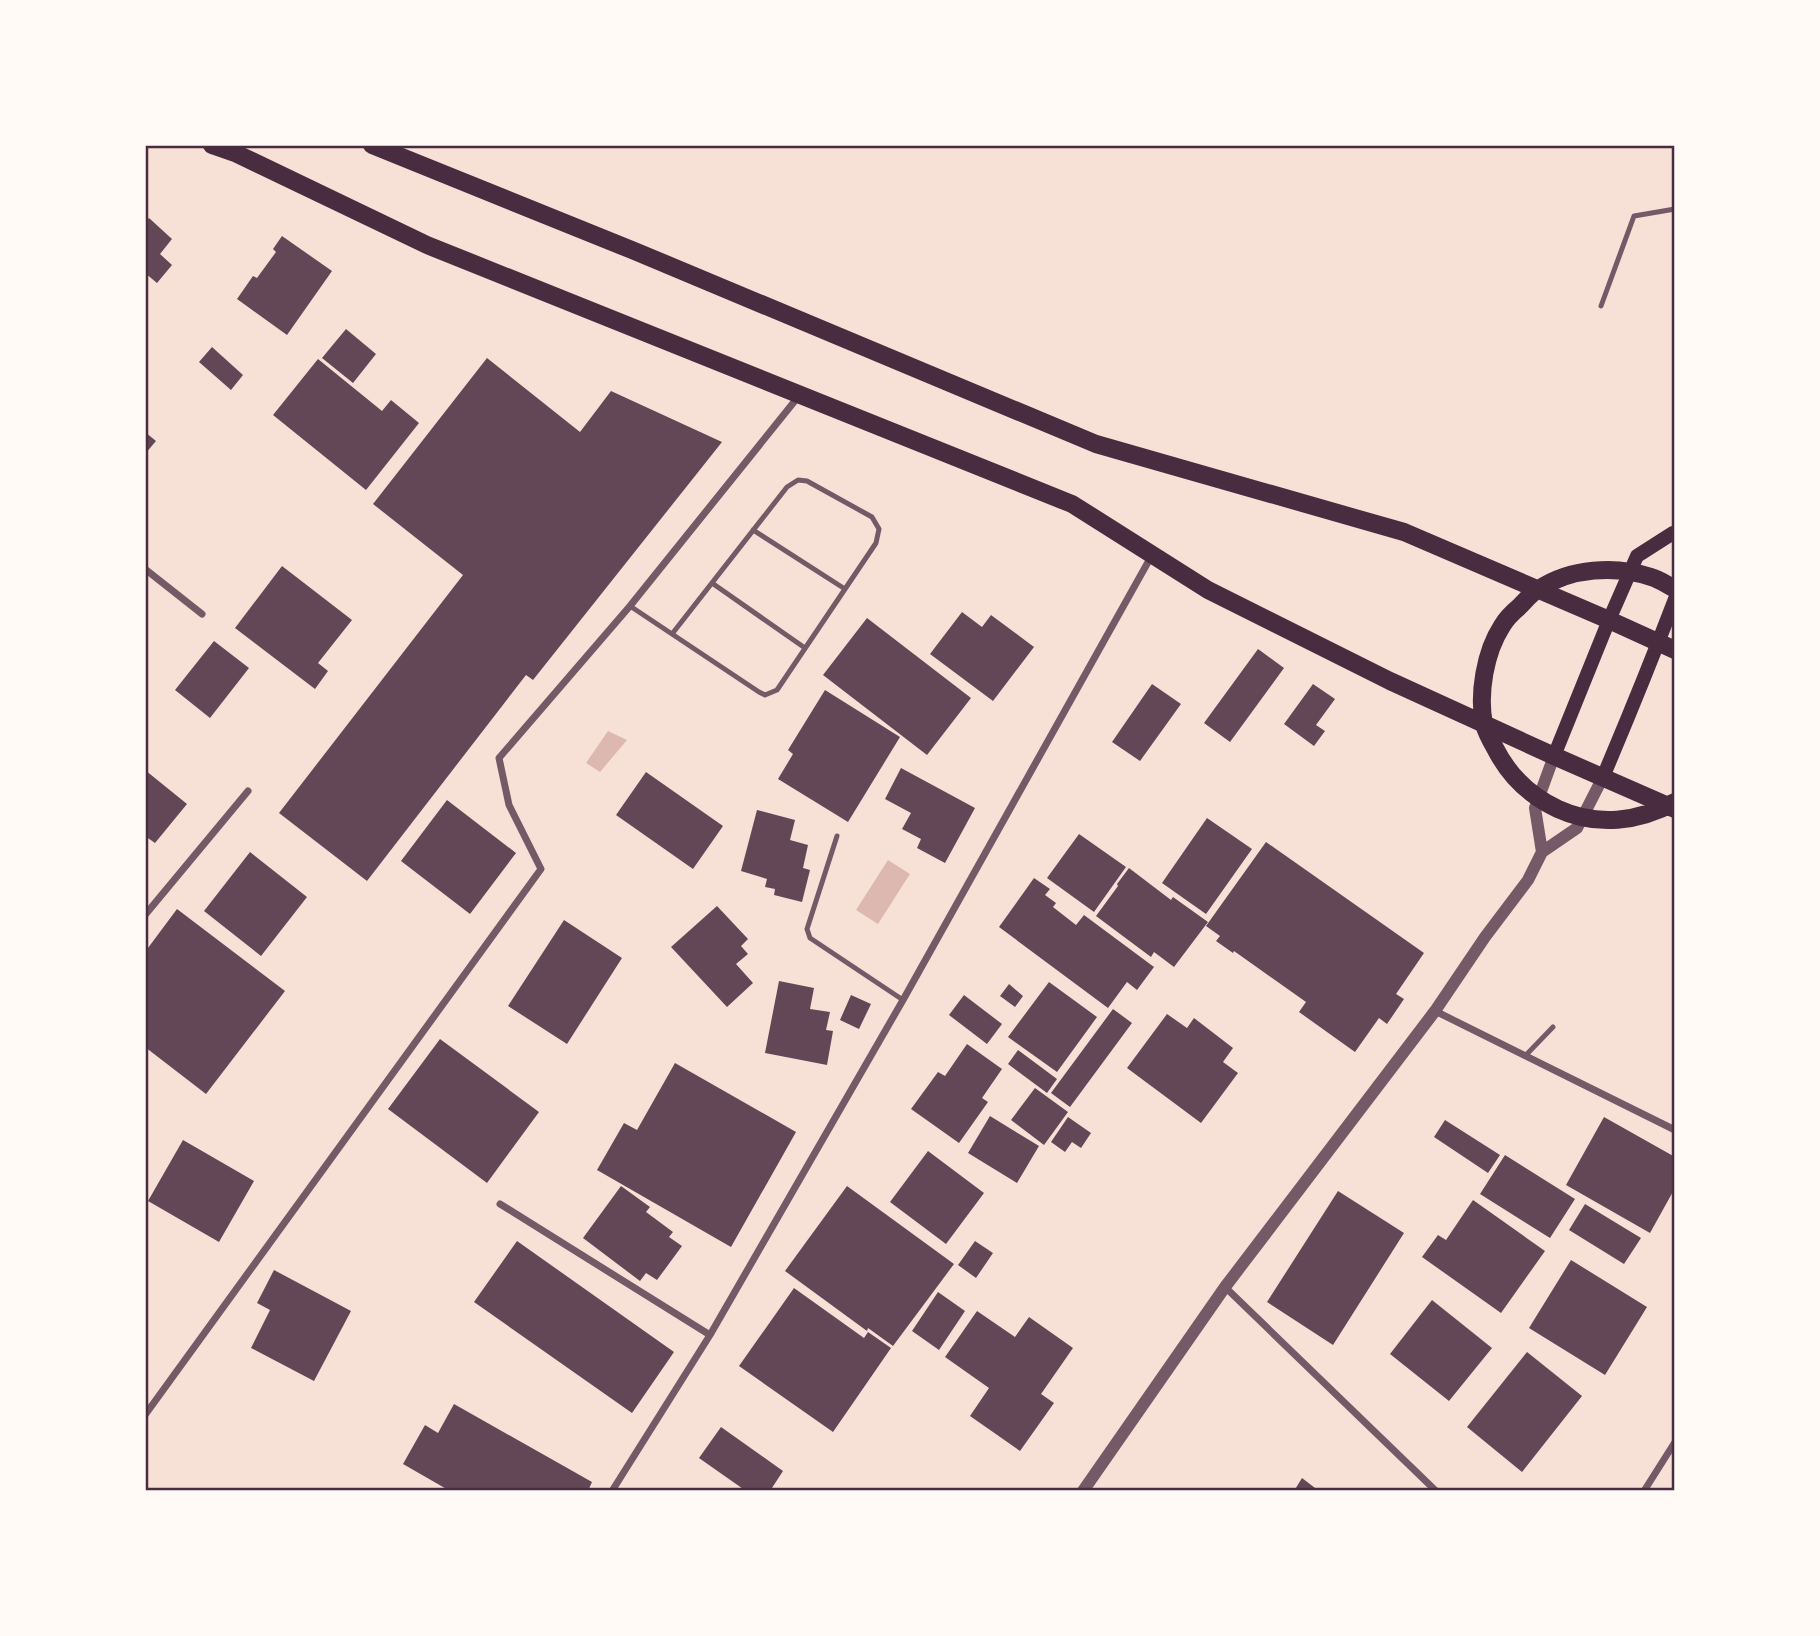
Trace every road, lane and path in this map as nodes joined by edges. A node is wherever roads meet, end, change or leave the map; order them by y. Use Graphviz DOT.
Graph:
graph roads {
  1 [pos="212,145"];
  2 [pos="372,145"];
  3 [pos="1675,209"];
  4 [pos="1601,306"];
  5 [pos="800,394"];
  6 [pos="754,530"];
  7 [pos="1674,534"];
  8 [pos="1153,555"];
  9 [pos="145,569"];
  10 [pos="1630,572"];
  11 [pos="712,583"];
  12 [pos="845,589"];
  13 [pos="1537,589"];
  14 [pos="1675,589"];
  15 [pos="1675,599"];
  16 [pos="630,606"];
  17 [pos="202,614"];
  18 [pos="1609,620"];
  19 [pos="672,634"];
  20 [pos="1657,642"];
  21 [pos="805,648"];
  22 [pos="1675,650"];
  23 [pos="1484,724"];
  24 [pos="1554,756"];
  25 [pos="1602,777"];
  26 [pos="248,791"];
  27 [pos="1538,799"];
  28 [pos="1672,806"];
  29 [pos="1582,818"];
  30 [pos="837,836"];
  31 [pos="1542,852"];
  32 [pos="145,915"];
  33 [pos="903,1000"];
  34 [pos="1434,1011"];
  35 [pos="1553,1027"];
  36 [pos="1525,1056"];
  37 [pos="1675,1130"];
  38 [pos="500,1204"];
  39 [pos="1226,1287"];
  40 [pos="710,1335"];
  41 [pos="145,1415"];
  42 [pos="1675,1442"];
  43 [pos="612,1491"];
  44 [pos="1083,1491"];
  45 [pos="1436,1491"];
  46 [pos="1644,1491"];
  1 -- 5 [label="main road"];
  2 -- 13 [label="main road"];
  3 -- 4 [label="lane"];
  5 -- 8 [label="main road"];
  5 -- 16 [label="street"];
  6 -- 11 [label="lane"];
  6 -- 12 [label="lane"];
  6 -- 12 [label="lane"];
  7 -- 10 [label="main road"];
  8 -- 23 [label="main road"];
  8 -- 33 [label="street"];
  9 -- 17 [label="street"];
  10 -- 13 [label="main road"];
  10 -- 14 [label="main road"];
  10 -- 18 [label="main road"];
  11 -- 19 [label="lane"];
  11 -- 21 [label="lane"];
  12 -- 21 [label="lane"];
  13 -- 18 [label="main road"];
  13 -- 23 [label="main road"];
  15 -- 20 [label="main road"];
  16 -- 19 [label="lane"];
  16 -- 41 [label="street"];
  18 -- 20 [label="main road"];
  18 -- 24 [label="main road"];
  19 -- 21 [label="lane"];
  20 -- 22 [label="main road"];
  20 -- 25 [label="main road"];
  23 -- 24 [label="main road"];
  23 -- 27 [label="main road"];
  24 -- 25 [label="main road"];
  24 -- 27 [label="street"];
  25 -- 28 [label="main road"];
  25 -- 29 [label="street"];
  26 -- 32 [label="street"];
  27 -- 29 [label="main road"];
  27 -- 31 [label="street"];
  28 -- 29 [label="main road"];
  29 -- 31 [label="street"];
  30 -- 33 [label="lane"];
  31 -- 34 [label="street"];
  33 -- 40 [label="street"];
  34 -- 36 [label="street"];
  34 -- 39 [label="street"];
  35 -- 36 [label="lane"];
  36 -- 37 [label="street"];
  38 -- 40 [label="street"];
  39 -- 44 [label="street"];
  39 -- 45 [label="street"];
  40 -- 43 [label="street"];
  42 -- 46 [label="street"];
}
